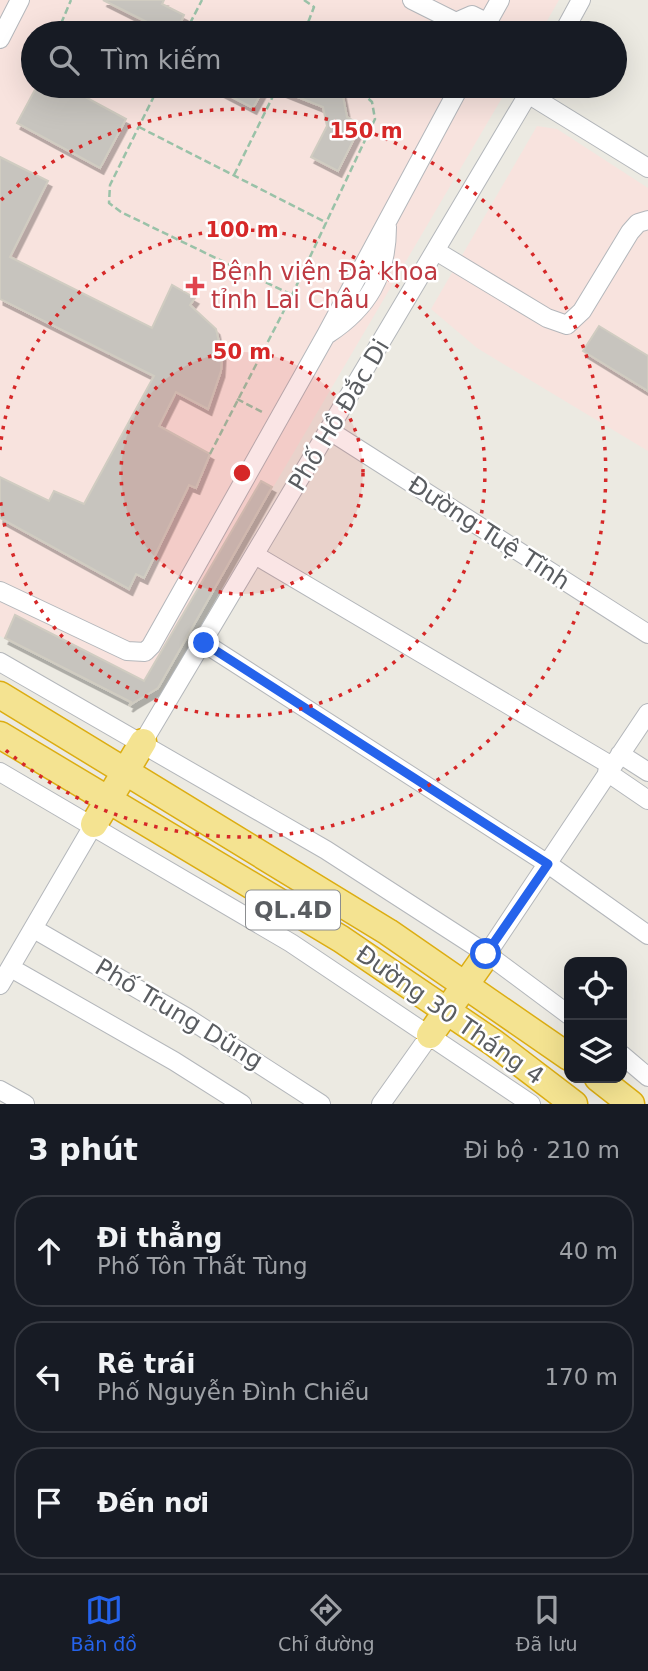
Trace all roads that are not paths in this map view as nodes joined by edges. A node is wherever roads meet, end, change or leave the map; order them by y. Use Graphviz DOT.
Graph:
graph roads {
  1 [pos="20,0"];
  2 [pos="412,0"];
  3 [pos="500,0"];
  4 [pos="581,0"];
  5 [pos="444,21"];
  6 [pos="464,21"];
  7 [pos="478,21"];
  8 [pos="490,21"];
  9 [pos="569,21"];
  10 [pos="0,39"];
  11 [pos="454,98"];
  12 [pos="526,98"];
  13 [pos="543,98"];
  14 [pos="648,168"];
  15 [pos="648,220"];
  16 [pos="436,251"];
  17 [pos="330,431"];
  18 [pos="255,555"];
  19 [pos="0,591"];
  20 [pos="648,634"];
  21 [pos="204,643"];
  22 [pos="0,662"];
  23 [pos="0,695"];
  24 [pos="648,713"];
  25 [pos="0,735"];
  26 [pos="143,742"];
  27 [pos="613,764"];
  28 [pos="126,769"];
  29 [pos="0,772"];
  30 [pos="648,772"];
  31 [pos="109,798"];
  32 [pos="648,800"];
  33 [pos="94,824"];
  34 [pos="548,864"];
  35 [pos="34,929"];
  36 [pos="648,934"];
  37 [pos="486,954"];
  38 [pos="10,968"];
  39 [pos="465,983"];
  40 [pos="0,985"];
  41 [pos="446,1010"];
  42 [pos="564,1011"];
  43 [pos="430,1035"];
  44 [pos="564,1053"];
  45 [pos="627,1059"];
  46 [pos="648,1077"];
  47 [pos="604,1083"];
  48 [pos="0,1090"];
  49 [pos="25,1104"];
  50 [pos="242,1104"];
  51 [pos="321,1104"];
  52 [pos="381,1104"];
  53 [pos="531,1104"];
  54 [pos="574,1104"];
  55 [pos="631,1104"];
  1 -- 10 [label="street"];
  2 -- 5 [label="street"];
  3 -- 8 [label="street"];
  4 -- 9 [label="street"];
  6 -- 7 [label="street"];
  11 -- 19 [label="street"];
  12 -- 16 [label="street, Phố Hồ Đắc Di"];
  13 -- 14 [label="street"];
  15 -- 16 [label="street"];
  16 -- 17 [label="street, Phố Hồ Đắc Di"];
  17 -- 18 [label="street, Phố Hồ Đắc Di"];
  17 -- 20 [label="street, Đường Tuệ Tĩnh"];
  18 -- 21 [label="street, Phố Hồ Đắc Di"];
  18 -- 27 [label="street"];
  21 -- 26 [label="street, Phố Hồ Đắc Di"];
  21 -- 34 [label="street"];
  22 -- 26 [label="street, QL.4D"];
  23 -- 28 [label="highway, Đường 30 Tháng 4 / QL.4D"];
  24 -- 27 [label="street"];
  25 -- 31 [label="highway, Đường 30 Tháng 4 / QL.4D"];
  26 -- 28 [label="highway"];
  26 -- 37 [label="street, QL.4D"];
  27 -- 30 [label="street"];
  27 -- 32 [label="street"];
  27 -- 34 [label="street"];
  28 -- 31 [label="highway"];
  28 -- 39 [label="highway, Đường 30 Tháng 4 / QL.4D"];
  29 -- 33 [label="street, Đường 30 Tháng 4 / QL.4D"];
  31 -- 33 [label="highway"];
  31 -- 41 [label="highway, Đường 30 Tháng 4 / QL.4D"];
  33 -- 35 [label="street"];
  33 -- 43 [label="street, Đường 30 Tháng 4 / QL.4D"];
  34 -- 36 [label="street"];
  34 -- 37 [label="street"];
  35 -- 38 [label="street"];
  35 -- 51 [label="street, Phố Trung Dũng"];
  37 -- 39 [label="highway"];
  37 -- 42 [label="street, QL.4D"];
  38 -- 40 [label="street"];
  38 -- 50 [label="street, Phố Trung Dũng"];
  39 -- 41 [label="highway"];
  39 -- 44 [label="highway, Đường 30 Tháng 4 / QL.4D"];
  41 -- 43 [label="highway"];
  41 -- 54 [label="highway, Đường 30 Tháng 4 / QL.4D"];
  43 -- 52 [label="street"];
  43 -- 53 [label="street, Đường 30 Tháng 4 / QL.4D"];
  45 -- 46 [label="street"];
  47 -- 55 [label="highway"];
  48 -- 49 [label="street"];
}
